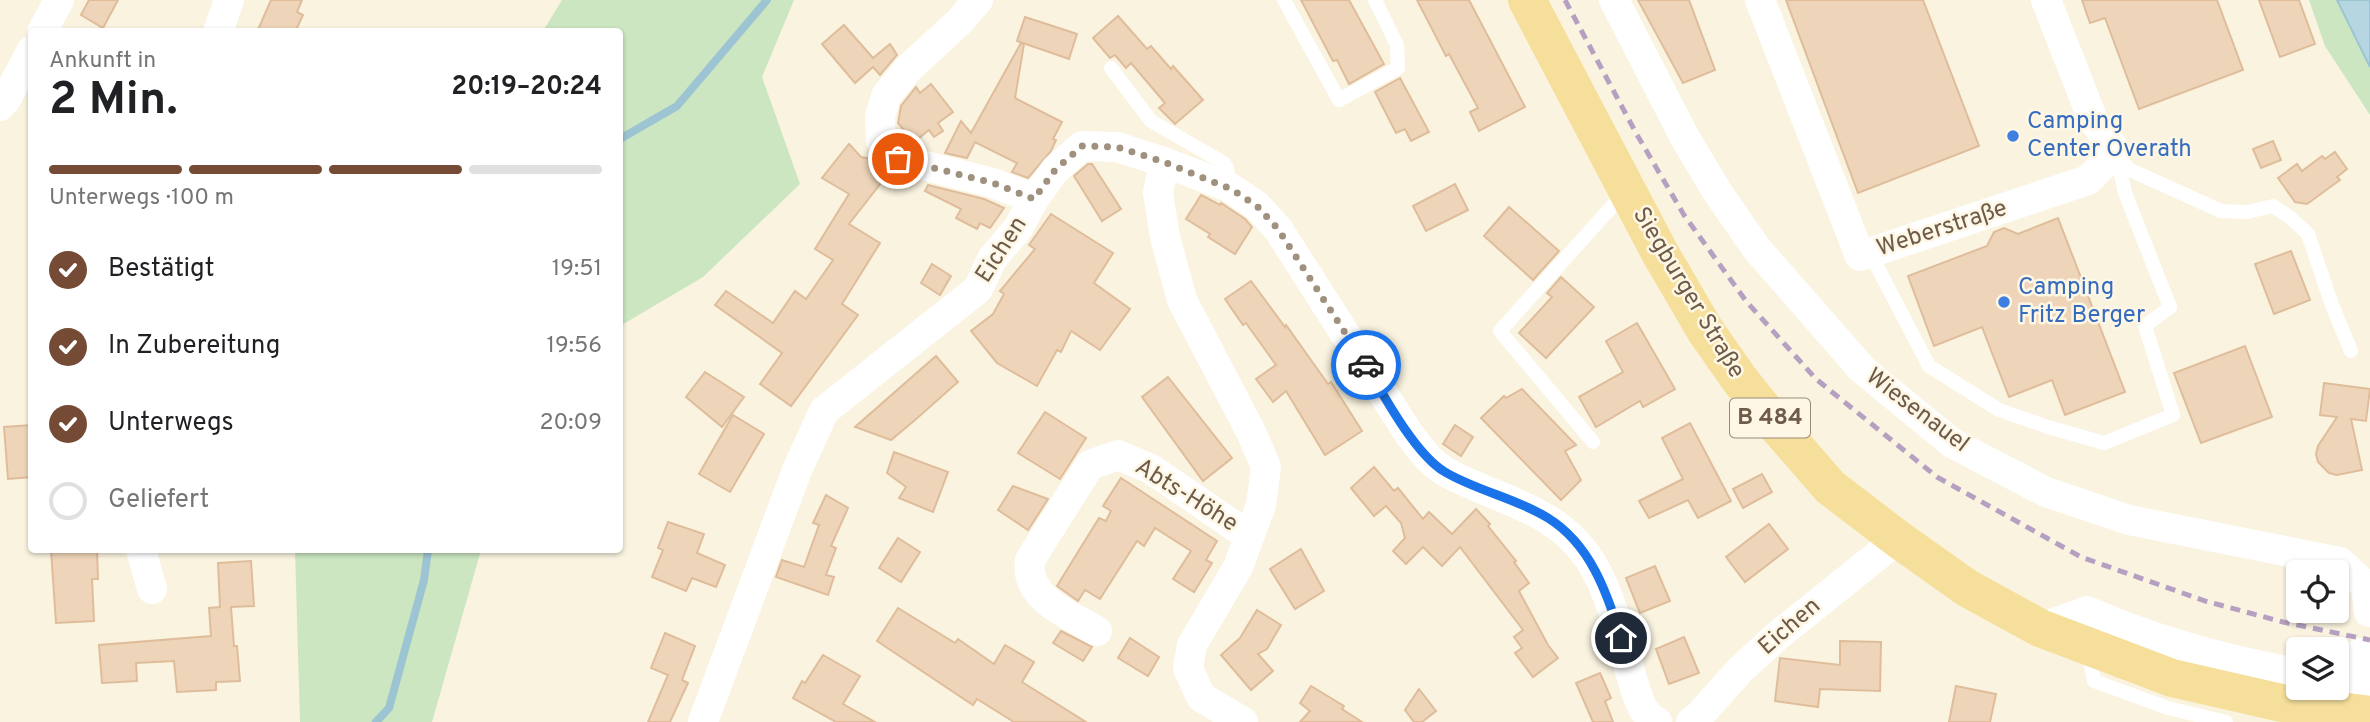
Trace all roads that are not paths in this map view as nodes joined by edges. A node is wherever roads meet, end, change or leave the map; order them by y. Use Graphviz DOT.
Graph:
graph roads {
  1 [pos="59,0"];
  2 [pos="229,0"];
  3 [pos="978,0"];
  4 [pos="1284,0"];
  5 [pos="1375,0"];
  6 [pos="1527,0"];
  7 [pos="1614,0"];
  8 [pos="1760,0"];
  9 [pos="2046,0"];
  10 [pos="45,28"];
  11 [pos="219,28"];
  12 [pos="28,64"];
  13 [pos="1111,68"];
  14 [pos="15,92"];
  15 [pos="2116,151"];
  16 [pos="1164,162"];
  17 [pos="1228,187"];
  18 [pos="1626,191"];
  19 [pos="1034,199"];
  20 [pos="1870,253"];
  21 [pos="2351,351"];
  22 [pos="1593,442"];
  23 [pos="1249,536"];
  24 [pos="1898,539"];
  25 [pos="142,553"];
  26 [pos="152,589"];
  27 [pos="2369,612"];
  28 [pos="2040,628"];
  29 [pos="1097,631"];
  30 [pos="2088,646"];
  31 [pos="2286,671"];
  32 [pos="2358,683"];
  33 [pos="703,722"];
  34 [pos="1243,722"];
  35 [pos="1657,722"];
  36 [pos="1691,722"];
  37 [pos="2226,722"];
  1 -- 10 [label="street"];
  2 -- 11 [label="street"];
  3 -- 19 [label="street"];
  4 -- 5 [label="lane"];
  6 -- 18 [label="main road, Siegburger Straße / B 484"];
  7 -- 27 [label="street, Wiesenauel"];
  8 -- 20 [label="street, Weberstraße"];
  9 -- 15 [label="street"];
  12 -- 14 [label="street"];
  13 -- 17 [label="lane"];
  15 -- 20 [label="street, Weberstraße"];
  15 -- 20 [label="lane"];
  15 -- 21 [label="lane"];
  16 -- 17 [label="street, Eichen"];
  16 -- 19 [label="street, Eichen"];
  16 -- 23 [label="street, Abts-Höhe"];
  17 -- 35 [label="street, Eichen"];
  18 -- 22 [label="lane"];
  18 -- 24 [label="main road, Siegburger Straße / B 484"];
  19 -- 33 [label="street, Eichen"];
  23 -- 29 [label="street, Abts-Höhe"];
  23 -- 34 [label="street, Abts-Höhe"];
  24 -- 28 [label="main road, Siegburger Straße / B 484"];
  24 -- 36 [label="street, Eichen"];
  25 -- 26 [label="street"];
  28 -- 30 [label="main road, Siegburger Straße / B 484"];
  28 -- 31 [label="street"];
  30 -- 32 [label="main road, Siegburger Straße / B 484"];
  30 -- 37 [label="lane"];
}
